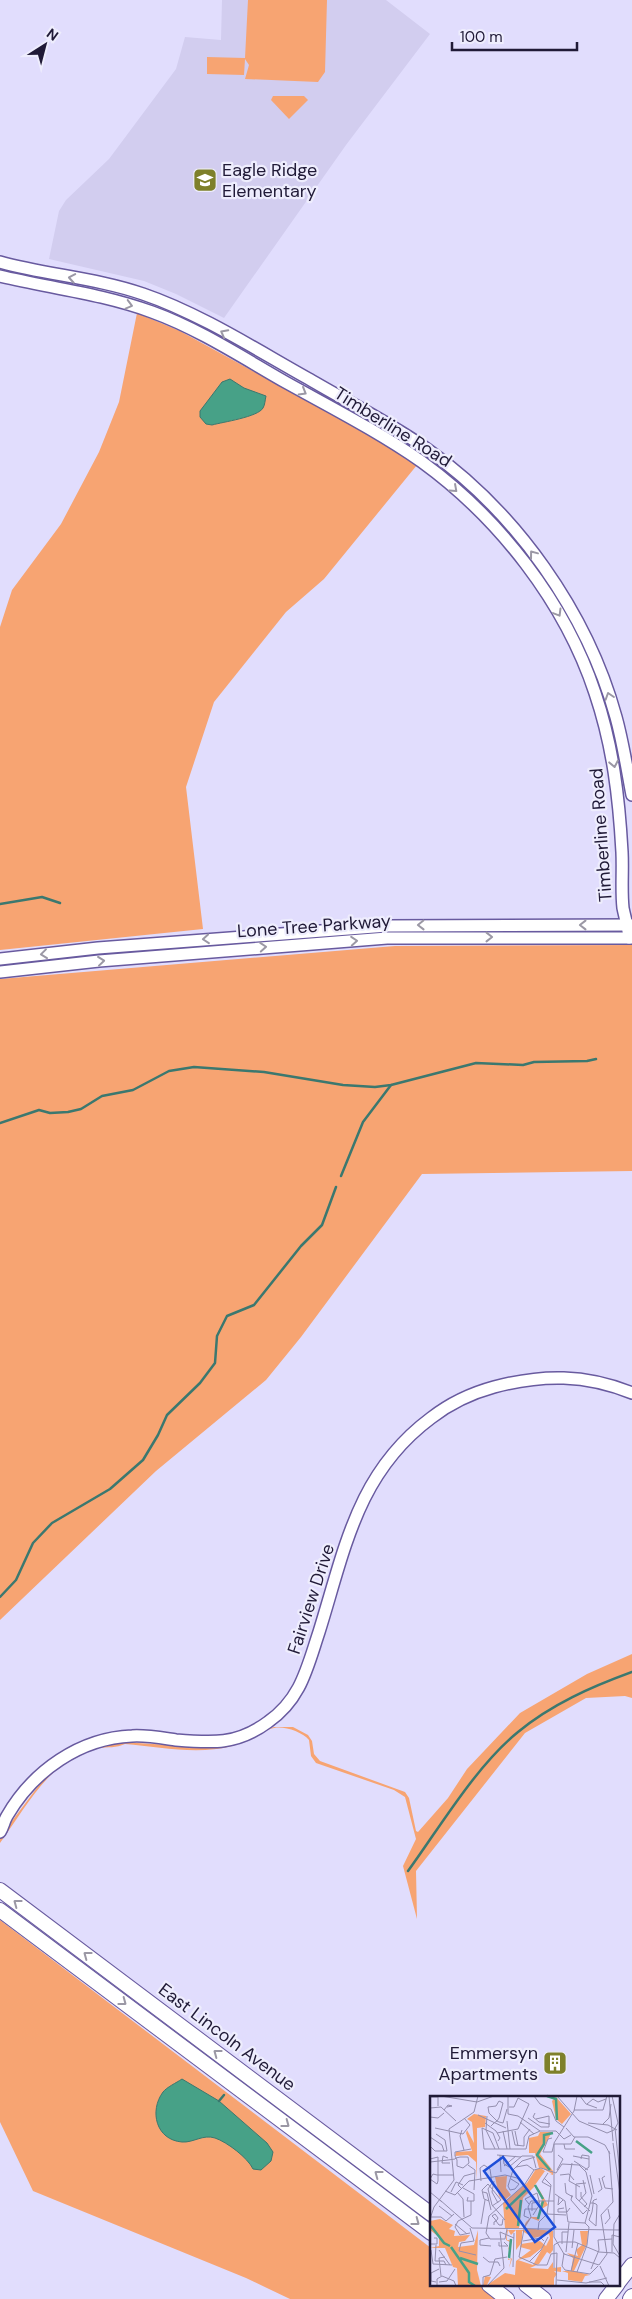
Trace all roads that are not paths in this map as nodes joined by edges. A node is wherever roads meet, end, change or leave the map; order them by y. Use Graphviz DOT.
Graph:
graph roads {
  1 [pos="0,262"];
  2 [pos="0,276"];
  3 [pos="632,795"];
  4 [pos="632,912"];
  5 [pos="630,925"];
  6 [pos="630,938"];
  7 [pos="0,959"];
  8 [pos="0,972"];
  9 [pos="632,1393"];
  10 [pos="4,1818"];
  11 [pos="0,1832"];
  12 [pos="0,1890"];
  13 [pos="0,1910"];
  14 [pos="430,2213"];
  15 [pos="430,2232"];
  16 [pos="632,2265"];
  17 [pos="620,2280"];
  18 [pos="490,2286"];
  19 [pos="501,2286"];
  20 [pos="527,2286"];
  21 [pos="616,2286"];
  22 [pos="507,2299"];
  23 [pos="518,2299"];
  24 [pos="544,2299"];
  25 [pos="606,2299"];
  3 -- 1 [label="street, Timberline Road, one-way"];
  2 -- 5 [label="street, Timberline Road, one-way"];
  4 -- 5 [label="street, Timberline Road"];
  5 -- 6 [label="street, Timberline Road"];
  5 -- 7 [label="street, Lone Tree Parkway, one-way"];
  8 -- 6 [label="street, Lone Tree Parkway, one-way"];
  9 -- 10 [label="street, Fairview Drive"];
  10 -- 11 [label="street, Fairview Drive"];
  14 -- 12 [label="main road, East Lincoln Avenue, one-way"];
  13 -- 15 [label="main road, East Lincoln Avenue, one-way"];
  16 -- 17 [label="main road"];
  18 -- 22 [label="main road"];
  19 -- 23 [label="main road"];
  20 -- 24 [label="main road"];
  21 -- 25 [label="main road"];
}
